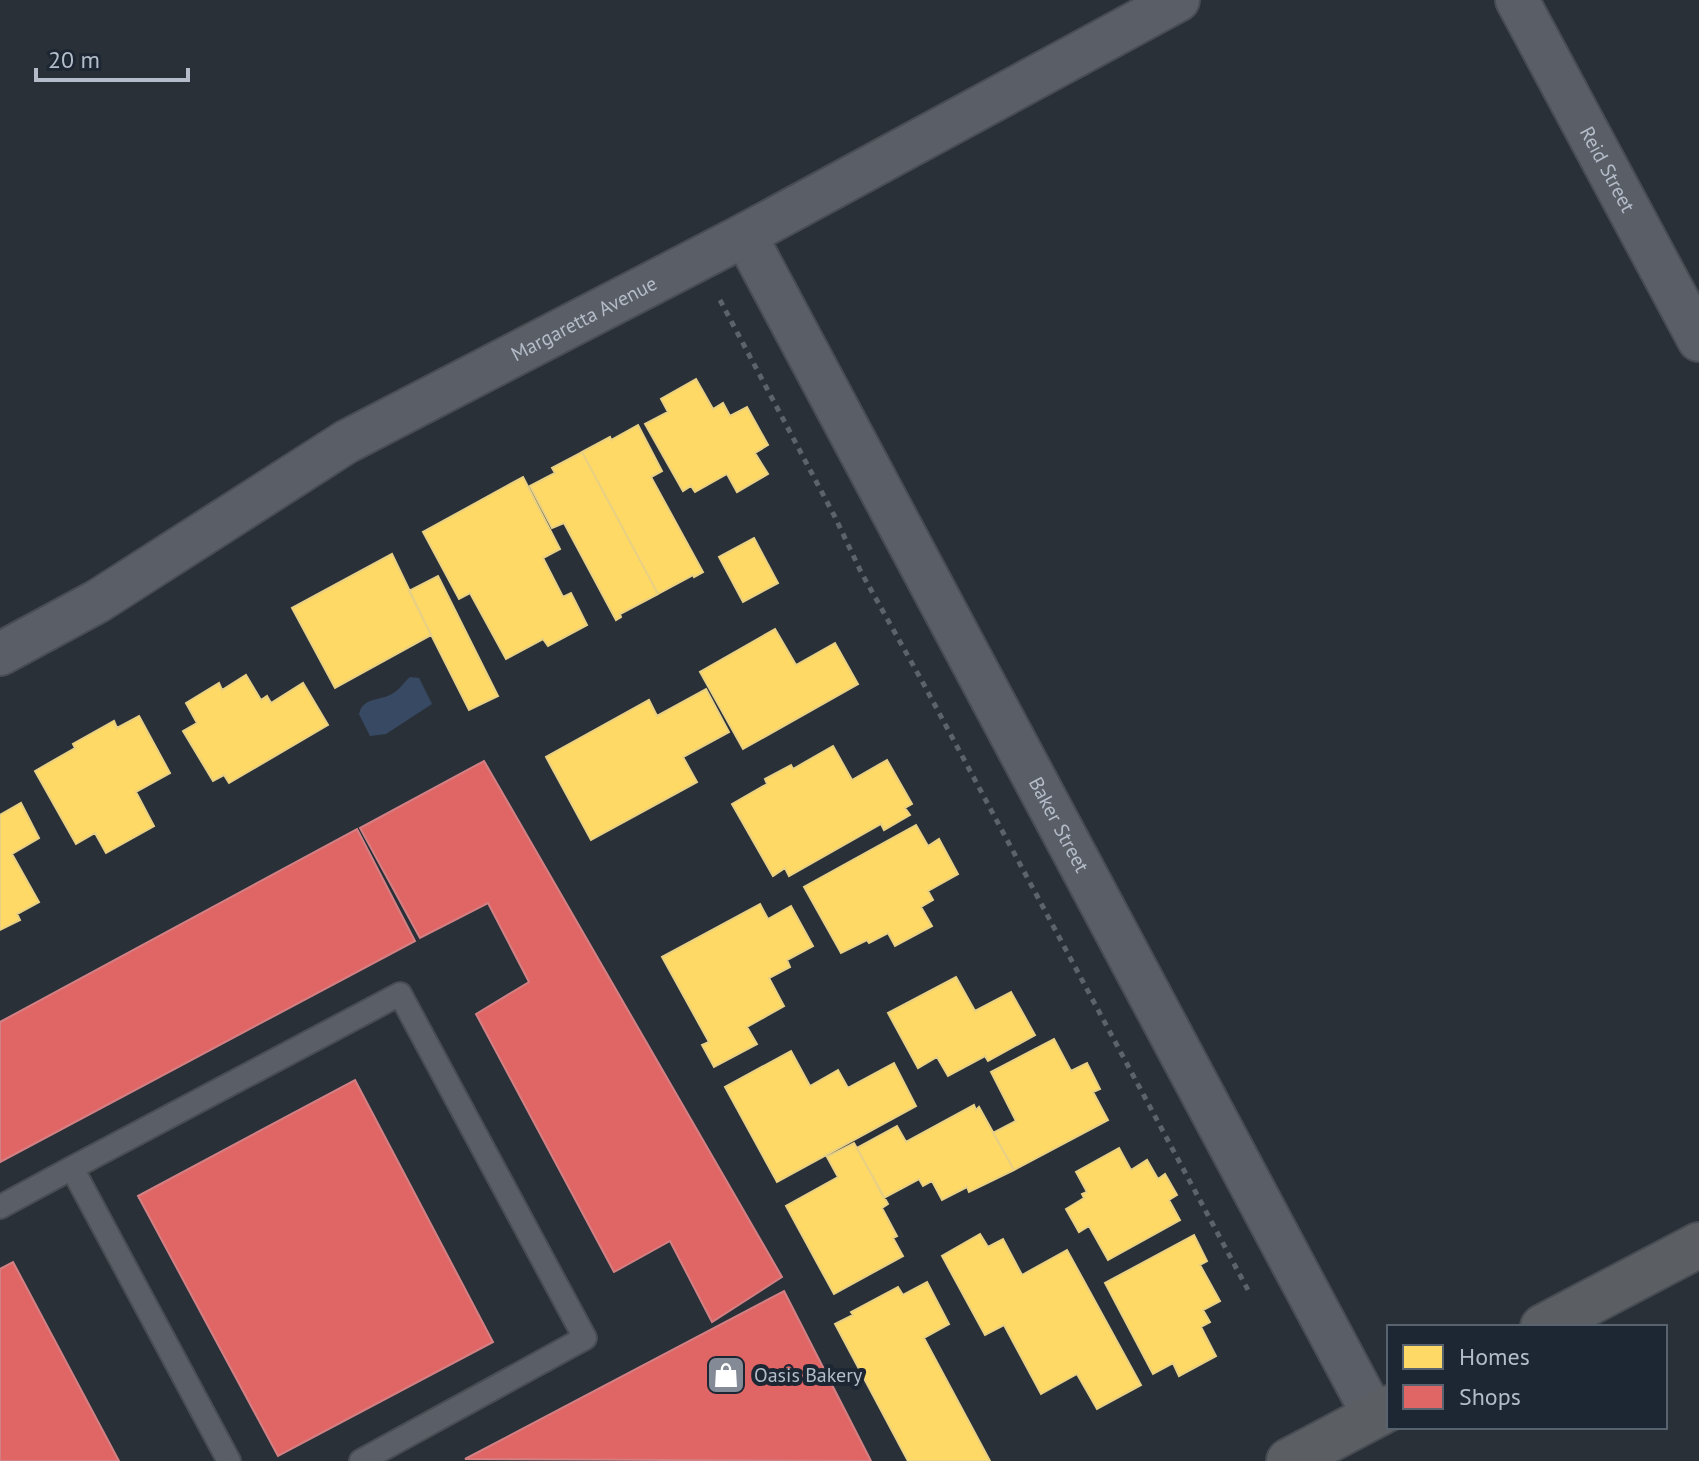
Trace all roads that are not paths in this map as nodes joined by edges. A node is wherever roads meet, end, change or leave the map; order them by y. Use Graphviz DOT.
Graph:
graph roads {
  1 [pos="1178,0"];
  2 [pos="1517,0"];
  3 [pos="745,235"];
  4 [pos="1699,340"];
  5 [pos="0,654"];
  6 [pos="72,1168"];
  7 [pos="0,1207"];
  8 [pos="1699,1245"];
  9 [pos="1547,1325"];
  10 [pos="1382,1412"];
  11 [pos="229,1461"];
  12 [pos="361,1461"];
  13 [pos="1289,1461"];
  1 -- 3 [label="street, Margaretta Avenue"];
  2 -- 4 [label="street, Reid Street"];
  3 -- 5 [label="street, Margaretta Avenue"];
  3 -- 10 [label="street, Baker Street"];
  6 -- 7 [label="lane"];
  6 -- 11 [label="lane"];
  6 -- 12 [label="lane"];
  8 -- 9 [label="highway"];
  10 -- 13 [label="highway"];
}
